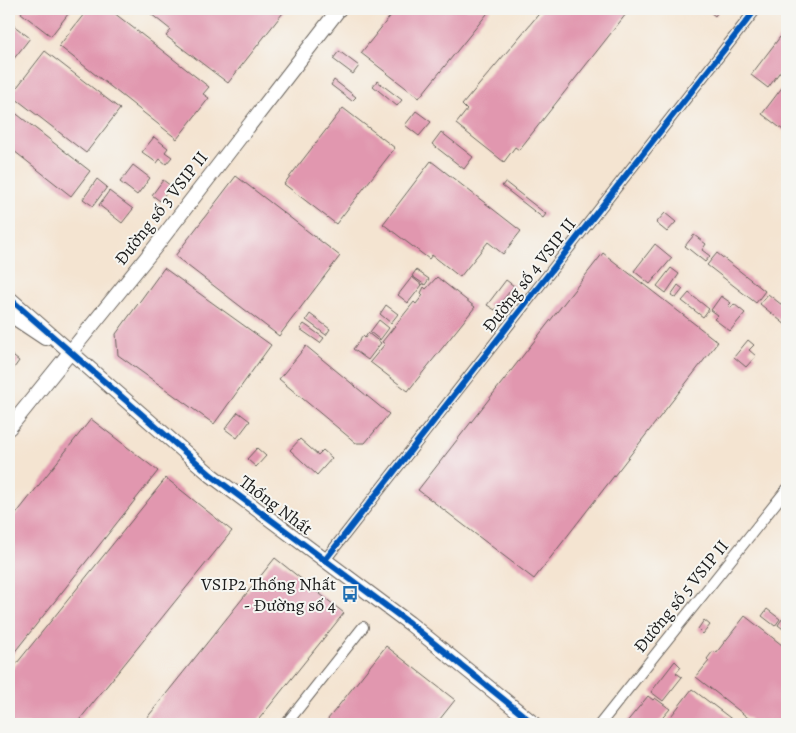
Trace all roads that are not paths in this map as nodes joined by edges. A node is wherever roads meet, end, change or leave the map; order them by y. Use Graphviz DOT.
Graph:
graph roads {
  1 [pos="339,9"];
  2 [pos="756,9"];
  3 [pos="9,298"];
  4 [pos="9,314"];
  5 [pos="69,353"];
  6 [pos="9,428"];
  7 [pos="787,489"];
  8 [pos="325,560"];
  9 [pos="363,627"];
  10 [pos="286,724"];
  11 [pos="534,724"];
  12 [pos="600,724"];
  1 -- 5 [label="street, Đường số 3 VSIP II"];
  2 -- 8 [label="street, Đường số 4 VSIP II"];
  3 -- 5 [label="street, Thống Nhất"];
  4 -- 5 [label="street, Thống Nhất"];
  5 -- 6 [label="street, Đường số 3 VSIP II"];
  5 -- 8 [label="street, Thống Nhất"];
  7 -- 12 [label="street, Đường số 5 VSIP II"];
  8 -- 11 [label="street, Thống Nhất"];
  9 -- 10 [label="street"];
}
